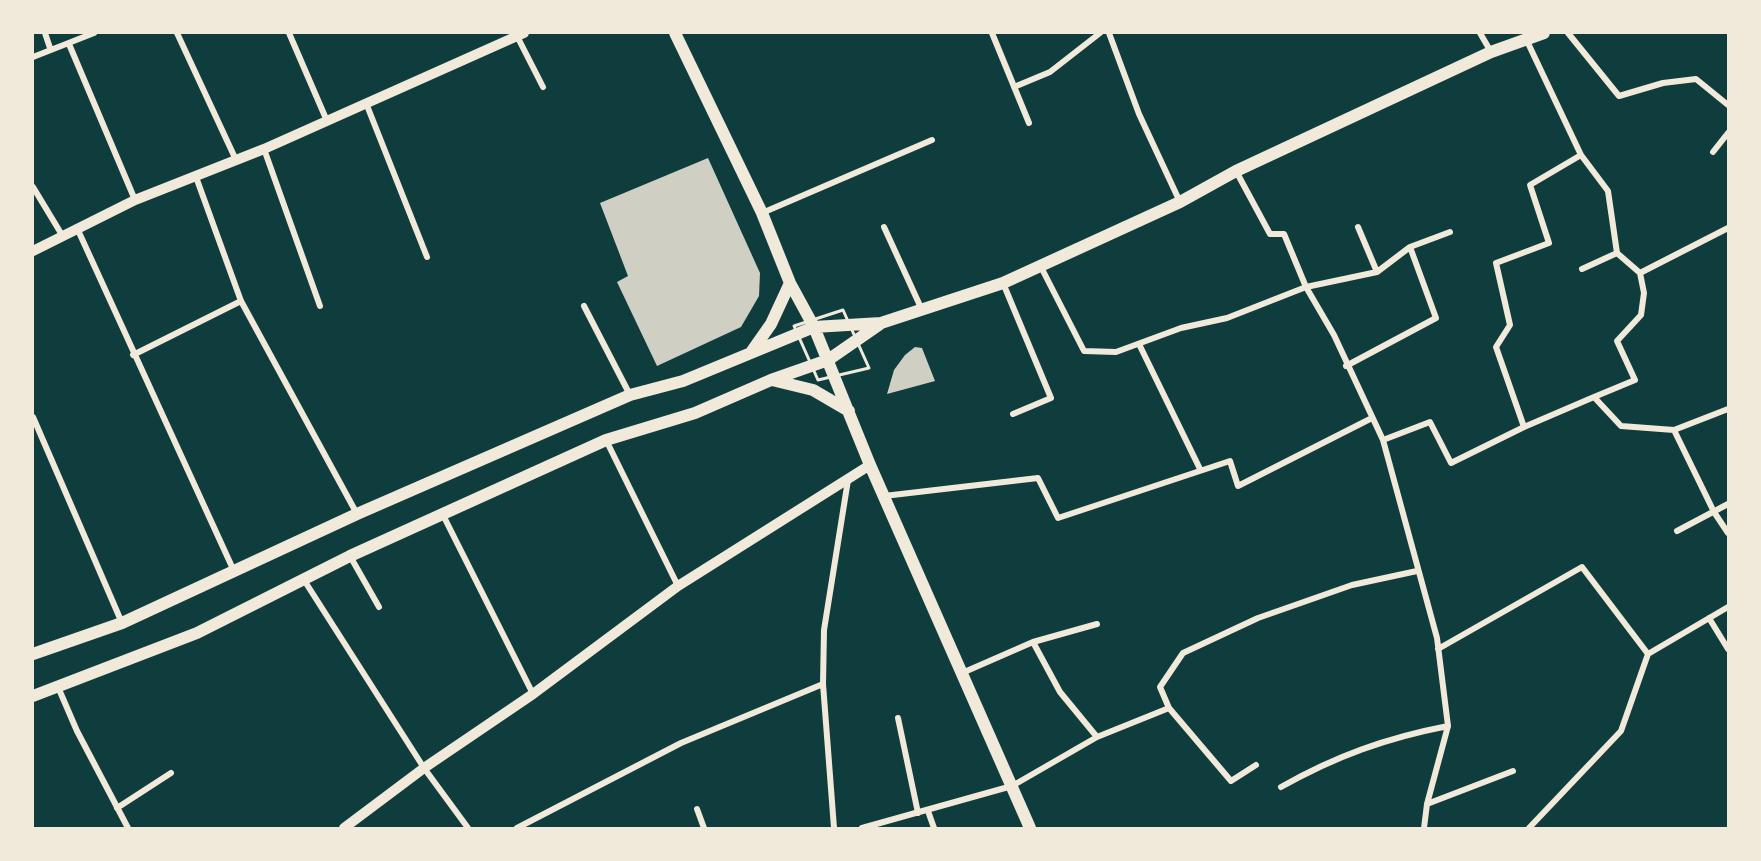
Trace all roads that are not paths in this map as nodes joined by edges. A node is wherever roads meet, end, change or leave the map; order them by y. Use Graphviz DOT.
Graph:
graph roads {
  1 [pos="45,33"];
  2 [pos="94,33"];
  3 [pos="177,33"];
  4 [pos="289,33"];
  5 [pos="675,33"];
  6 [pos="993,33"];
  7 [pos="1100,33"];
  8 [pos="1109,33"];
  9 [pos="1480,33"];
  10 [pos="1544,33"];
  11 [pos="1568,33"];
  12 [pos="520,34"];
  13 [pos="1527,41"];
  14 [pos="69,44"];
  15 [pos="50,48"];
  16 [pos="1491,52"];
  17 [pos="33,57"];
  18 [pos="543,87"];
  19 [pos="1014,87"];
  20 [pos="366,103"];
  21 [pos="1728,105"];
  22 [pos="327,121"];
  23 [pos="1029,123"];
  24 [pos="1728,133"];
  25 [pos="932,140"];
  26 [pos="264,149"];
  27 [pos="1713,152"];
  28 [pos="1581,155"];
  29 [pos="236,160"];
  30 [pos="1236,171"];
  31 [pos="196,177"];
  32 [pos="33,187"];
  33 [pos="135,200"];
  34 [pos="1180,202"];
  35 [pos="762,213"];
  36 [pos="76,227"];
  37 [pos="884,227"];
  38 [pos="1358,227"];
  39 [pos="1728,228"];
  40 [pos="1450,232"];
  41 [pos="63,235"];
  42 [pos="1410,247"];
  43 [pos="33,251"];
  44 [pos="1617,253"];
  45 [pos="427,256"];
  46 [pos="1041,267"];
  47 [pos="1582,269"];
  48 [pos="1377,272"];
  49 [pos="1640,273"];
  50 [pos="790,283"];
  51 [pos="1003,283"];
  52 [pos="1306,287"];
  53 [pos="241,301"];
  54 [pos="320,306"];
  55 [pos="584,306"];
  56 [pos="922,310"];
  57 [pos="881,323"];
  58 [pos="814,327"];
  59 [pos="1139,344"];
  60 [pos="752,352"];
  61 [pos="133,355"];
  62 [pos="828,360"];
  63 [pos="1346,366"];
  64 [pos="771,380"];
  65 [pos="630,395"];
  66 [pos="1594,397"];
  67 [pos="1728,409"];
  68 [pos="850,412"];
  69 [pos="1013,414"];
  70 [pos="33,417"];
  71 [pos="1372,418"];
  72 [pos="1524,427"];
  73 [pos="1674,430"];
  74 [pos="606,440"];
  75 [pos="1383,440"];
  76 [pos="870,465"];
  77 [pos="1200,469"];
  78 [pos="848,479"];
  79 [pos="884,496"];
  80 [pos="1728,504"];
  81 [pos="441,512"];
  82 [pos="1714,513"];
  83 [pos="357,514"];
  84 [pos="1677,531"];
  85 [pos="1728,533"];
  86 [pos="350,556"];
  87 [pos="233,569"];
  88 [pos="1417,571"];
  89 [pos="304,580"];
  90 [pos="678,585"];
  91 [pos="379,607"];
  92 [pos="1728,607"];
  93 [pos="1709,618"];
  94 [pos="122,623"];
  95 [pos="1096,624"];
  96 [pos="1033,642"];
  97 [pos="1438,649"];
  98 [pos="1728,649"];
  99 [pos="33,654"];
  100 [pos="1648,654"];
  101 [pos="962,673"];
  102 [pos="823,684"];
  103 [pos="57,686"];
  104 [pos="533,694"];
  105 [pos="33,696"];
  106 [pos="1169,708"];
  107 [pos="898,718"];
  108 [pos="1448,726"];
  109 [pos="1097,737"];
  110 [pos="1256,765"];
  111 [pos="424,768"];
  112 [pos="1513,771"];
  113 [pos="171,773"];
  114 [pos="1012,786"];
  115 [pos="1281,787"];
  116 [pos="1427,804"];
  117 [pos="117,808"];
  118 [pos="697,809"];
  119 [pos="928,811"];
  120 [pos="918,813"];
  121 [pos="128,828"];
  122 [pos="344,828"];
  123 [pos="468,828"];
  124 [pos="517,828"];
  125 [pos="704,828"];
  126 [pos="834,828"];
  127 [pos="862,828"];
  128 [pos="934,828"];
  129 [pos="1030,828"];
  130 [pos="1424,828"];
  131 [pos="1529,828"];
  1 -- 15 [label="street"];
  2 -- 14 [label="street"];
  3 -- 29 [label="street"];
  4 -- 22 [label="street"];
  5 -- 35 [label="main road"];
  6 -- 19 [label="street"];
  7 -- 19 [label="street"];
  8 -- 34 [label="street"];
  9 -- 16 [label="street"];
  10 -- 13 [label="main road"];
  11 -- 21 [label="street"];
  12 -- 18 [label="street"];
  12 -- 20 [label="street"];
  13 -- 16 [label="main road"];
  13 -- 28 [label="street"];
  14 -- 15 [label="street"];
  14 -- 33 [label="street"];
  15 -- 17 [label="street"];
  16 -- 30 [label="main road"];
  19 -- 23 [label="street"];
  20 -- 22 [label="street"];
  20 -- 45 [label="street"];
  22 -- 26 [label="street"];
  24 -- 27 [label="street"];
  25 -- 35 [label="street"];
  26 -- 29 [label="street"];
  26 -- 54 [label="street"];
  28 -- 44 [label="street"];
  28 -- 72 [label="street"];
  29 -- 31 [label="street"];
  30 -- 34 [label="main road"];
  30 -- 52 [label="street"];
  31 -- 33 [label="street"];
  31 -- 53 [label="street"];
  32 -- 41 [label="street"];
  33 -- 36 [label="street"];
  34 -- 46 [label="main road"];
  35 -- 50 [label="main road"];
  36 -- 41 [label="street"];
  36 -- 61 [label="street"];
  37 -- 56 [label="street"];
  38 -- 48 [label="street"];
  39 -- 49 [label="street"];
  40 -- 42 [label="street"];
  41 -- 43 [label="street"];
  42 -- 48 [label="street"];
  42 -- 63 [label="street"];
  44 -- 47 [label="street"];
  44 -- 49 [label="street"];
  46 -- 51 [label="main road"];
  46 -- 59 [label="street"];
  48 -- 52 [label="street"];
  49 -- 66 [label="street"];
  50 -- 58 [label="main road"];
  50 -- 60 [label="main road"];
  51 -- 56 [label="main road"];
  51 -- 69 [label="street"];
  52 -- 59 [label="street"];
  52 -- 63 [label="street"];
  53 -- 61 [label="street"];
  53 -- 83 [label="street"];
  55 -- 65 [label="street"];
  56 -- 57 [label="main road"];
  57 -- 58 [label="main road"];
  57 -- 62 [label="main road"];
  58 -- 60 [label="main road"];
  58 -- 62 [label="main road"];
  59 -- 77 [label="street"];
  60 -- 65 [label="main road"];
  61 -- 87 [label="street"];
  62 -- 64 [label="main road"];
  62 -- 68 [label="main road"];
  63 -- 71 [label="street"];
  64 -- 68 [label="main road"];
  64 -- 74 [label="main road"];
  65 -- 83 [label="main road"];
  66 -- 72 [label="street"];
  66 -- 73 [label="street"];
  67 -- 73 [label="street"];
  68 -- 76 [label="main road"];
  70 -- 94 [label="street"];
  71 -- 75 [label="street"];
  71 -- 77 [label="street"];
  72 -- 75 [label="street"];
  73 -- 82 [label="street"];
  74 -- 81 [label="main road"];
  74 -- 90 [label="street"];
  75 -- 88 [label="street"];
  76 -- 78 [label="street"];
  76 -- 79 [label="main road"];
  77 -- 79 [label="street"];
  78 -- 90 [label="street"];
  78 -- 102 [label="street"];
  79 -- 101 [label="main road"];
  80 -- 82 [label="street"];
  81 -- 86 [label="main road"];
  81 -- 104 [label="street"];
  82 -- 84 [label="street"];
  82 -- 85 [label="street"];
  83 -- 87 [label="main road"];
  86 -- 89 [label="main road"];
  86 -- 91 [label="street"];
  87 -- 94 [label="main road"];
  88 -- 97 [label="street"];
  88 -- 106 [label="street"];
  89 -- 103 [label="main road"];
  89 -- 111 [label="street"];
  90 -- 104 [label="street"];
  92 -- 93 [label="street"];
  93 -- 98 [label="street"];
  93 -- 100 [label="street"];
  94 -- 99 [label="main road"];
  95 -- 96 [label="street"];
  96 -- 101 [label="street"];
  96 -- 109 [label="street"];
  97 -- 100 [label="street"];
  97 -- 108 [label="street"];
  100 -- 131 [label="street"];
  101 -- 114 [label="main road"];
  102 -- 124 [label="street"];
  102 -- 126 [label="street"];
  103 -- 105 [label="main road"];
  103 -- 117 [label="street"];
  104 -- 111 [label="street"];
  106 -- 109 [label="street"];
  106 -- 110 [label="street"];
  107 -- 120 [label="street"];
  108 -- 115 [label="street"];
  108 -- 116 [label="street"];
  109 -- 114 [label="street"];
  111 -- 122 [label="street"];
  111 -- 123 [label="street"];
  112 -- 116 [label="street"];
  113 -- 117 [label="street"];
  114 -- 119 [label="street"];
  114 -- 129 [label="main road"];
  116 -- 130 [label="street"];
  117 -- 121 [label="street"];
  118 -- 125 [label="street"];
  119 -- 120 [label="street"];
  119 -- 128 [label="street"];
  120 -- 127 [label="street"];
}
